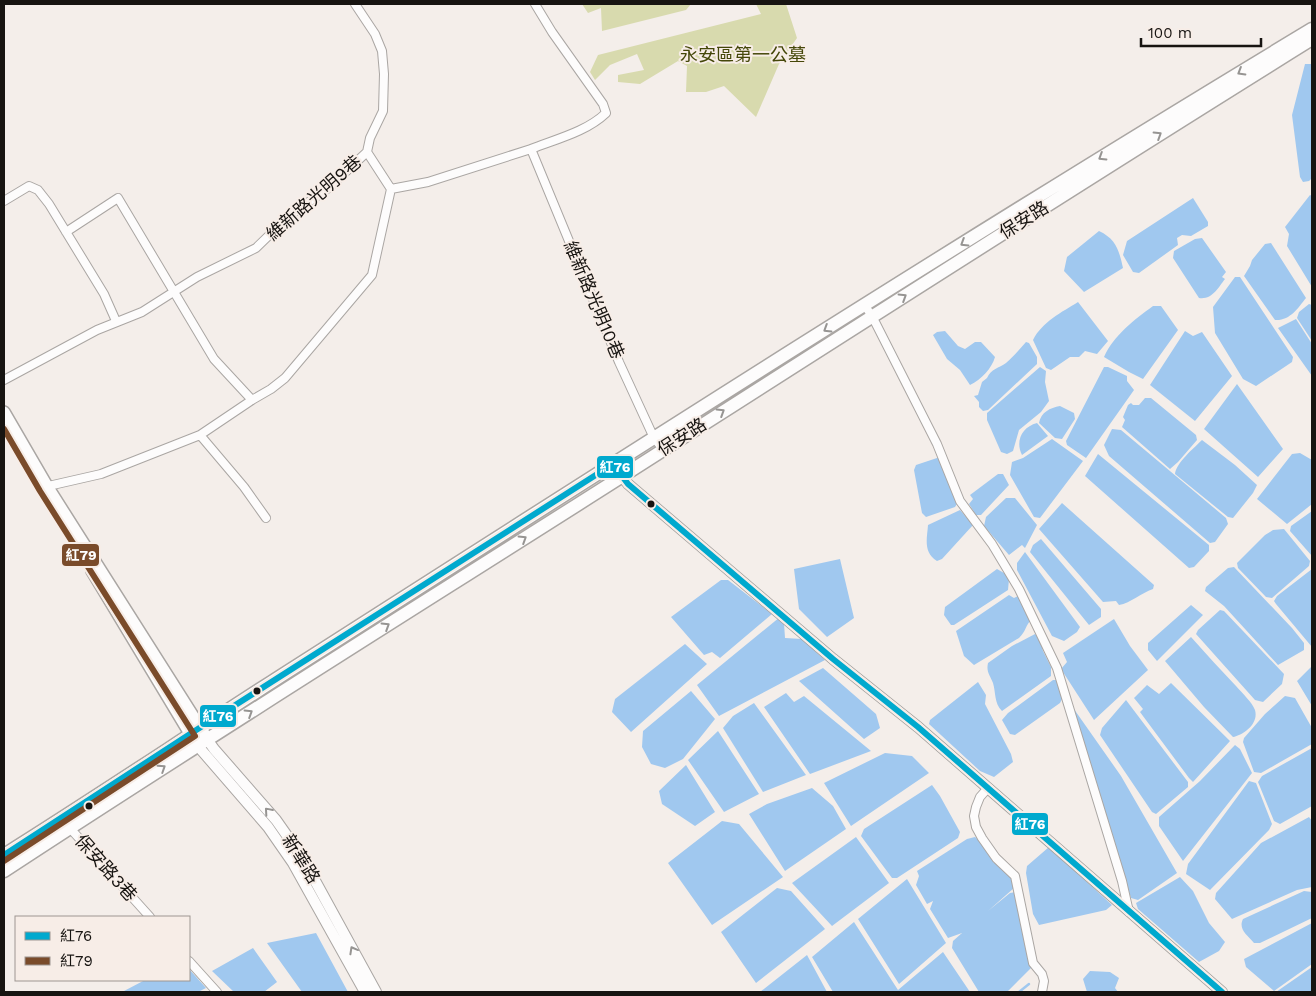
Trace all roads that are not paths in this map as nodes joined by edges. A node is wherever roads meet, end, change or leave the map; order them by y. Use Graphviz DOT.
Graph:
graph roads {
  1 [pos="355,4"];
  2 [pos="535,4"];
  3 [pos="1312,28"];
  4 [pos="1312,39"];
  5 [pos="531,149"];
  6 [pos="367,152"];
  7 [pos="391,189"];
  8 [pos="4,201"];
  9 [pos="66,232"];
  10 [pos="174,291"];
  11 [pos="869,311"];
  12 [pos="116,321"];
  13 [pos="4,380"];
  14 [pos="252,400"];
  15 [pos="4,412"];
  16 [pos="4,424"];
  17 [pos="200,435"];
  18 [pos="654,438"];
  19 [pos="663,449"];
  20 [pos="613,464"];
  21 [pos="622,477"];
  22 [pos="44,487"];
  23 [pos="266,518"];
  24 [pos="195,731"];
  25 [pos="202,742"];
  26 [pos="988,788"];
  27 [pos="66,823"];
  28 [pos="4,855"];
  29 [pos="4,871"];
  30 [pos="1129,912"];
  31 [pos="149,916"];
  32 [pos="190,962"];
  33 [pos="217,992"];
  34 [pos="365,992"];
  35 [pos="376,992"];
  36 [pos="1042,992"];
  37 [pos="1222,992"];
  1 -- 6 [label="street, 維新路光明9巷"];
  2 -- 5 [label="street"];
  3 -- 11 [label="main road, 保安路, one-way"];
  11 -- 4 [label="main road, 保安路, one-way"];
  5 -- 7 [label="street"];
  5 -- 18 [label="street, 維新路光明10巷"];
  6 -- 7 [label="street"];
  6 -- 10 [label="street, 維新路光明9巷"];
  7 -- 14 [label="street"];
  8 -- 9 [label="street"];
  9 -- 10 [label="street"];
  9 -- 12 [label="street"];
  10 -- 12 [label="street, 維新路光明9巷"];
  10 -- 14 [label="street"];
  11 -- 18 [label="main road, 保安路, one-way"];
  19 -- 11 [label="main road, 保安路, one-way"];
  11 -- 30 [label="street"];
  12 -- 13 [label="street, 維新路光明9巷"];
  14 -- 17 [label="street"];
  15 -- 22 [label="main road"];
  16 -- 22 [label="main road"];
  17 -- 22 [label="street"];
  17 -- 23 [label="street"];
  18 -- 19 [label="street, 維新路光明10巷"];
  18 -- 20 [label="main road, 保安路"];
  19 -- 21 [label="main road, 保安路"];
  20 -- 21 [label="street"];
  20 -- 24 [label="main road, 保安路"];
  25 -- 21 [label="main road, 保安路, one-way"];
  21 -- 26 [label="street"];
  22 -- 24 [label="main road"];
  24 -- 25 [label="main road"];
  24 -- 27 [label="main road, 保安路"];
  27 -- 25 [label="main road, 保安路, one-way"];
  25 -- 34 [label="street, 新華路"];
  35 -- 25 [label="street, 新華路, one-way"];
  26 -- 30 [label="street"];
  26 -- 36 [label="street"];
  27 -- 28 [label="main road, 保安路"];
  27 -- 29 [label="main road, 保安路"];
  27 -- 31 [label="street, 保安路3巷"];
  30 -- 37 [label="street"];
  32 -- 33 [label="street"];
}
